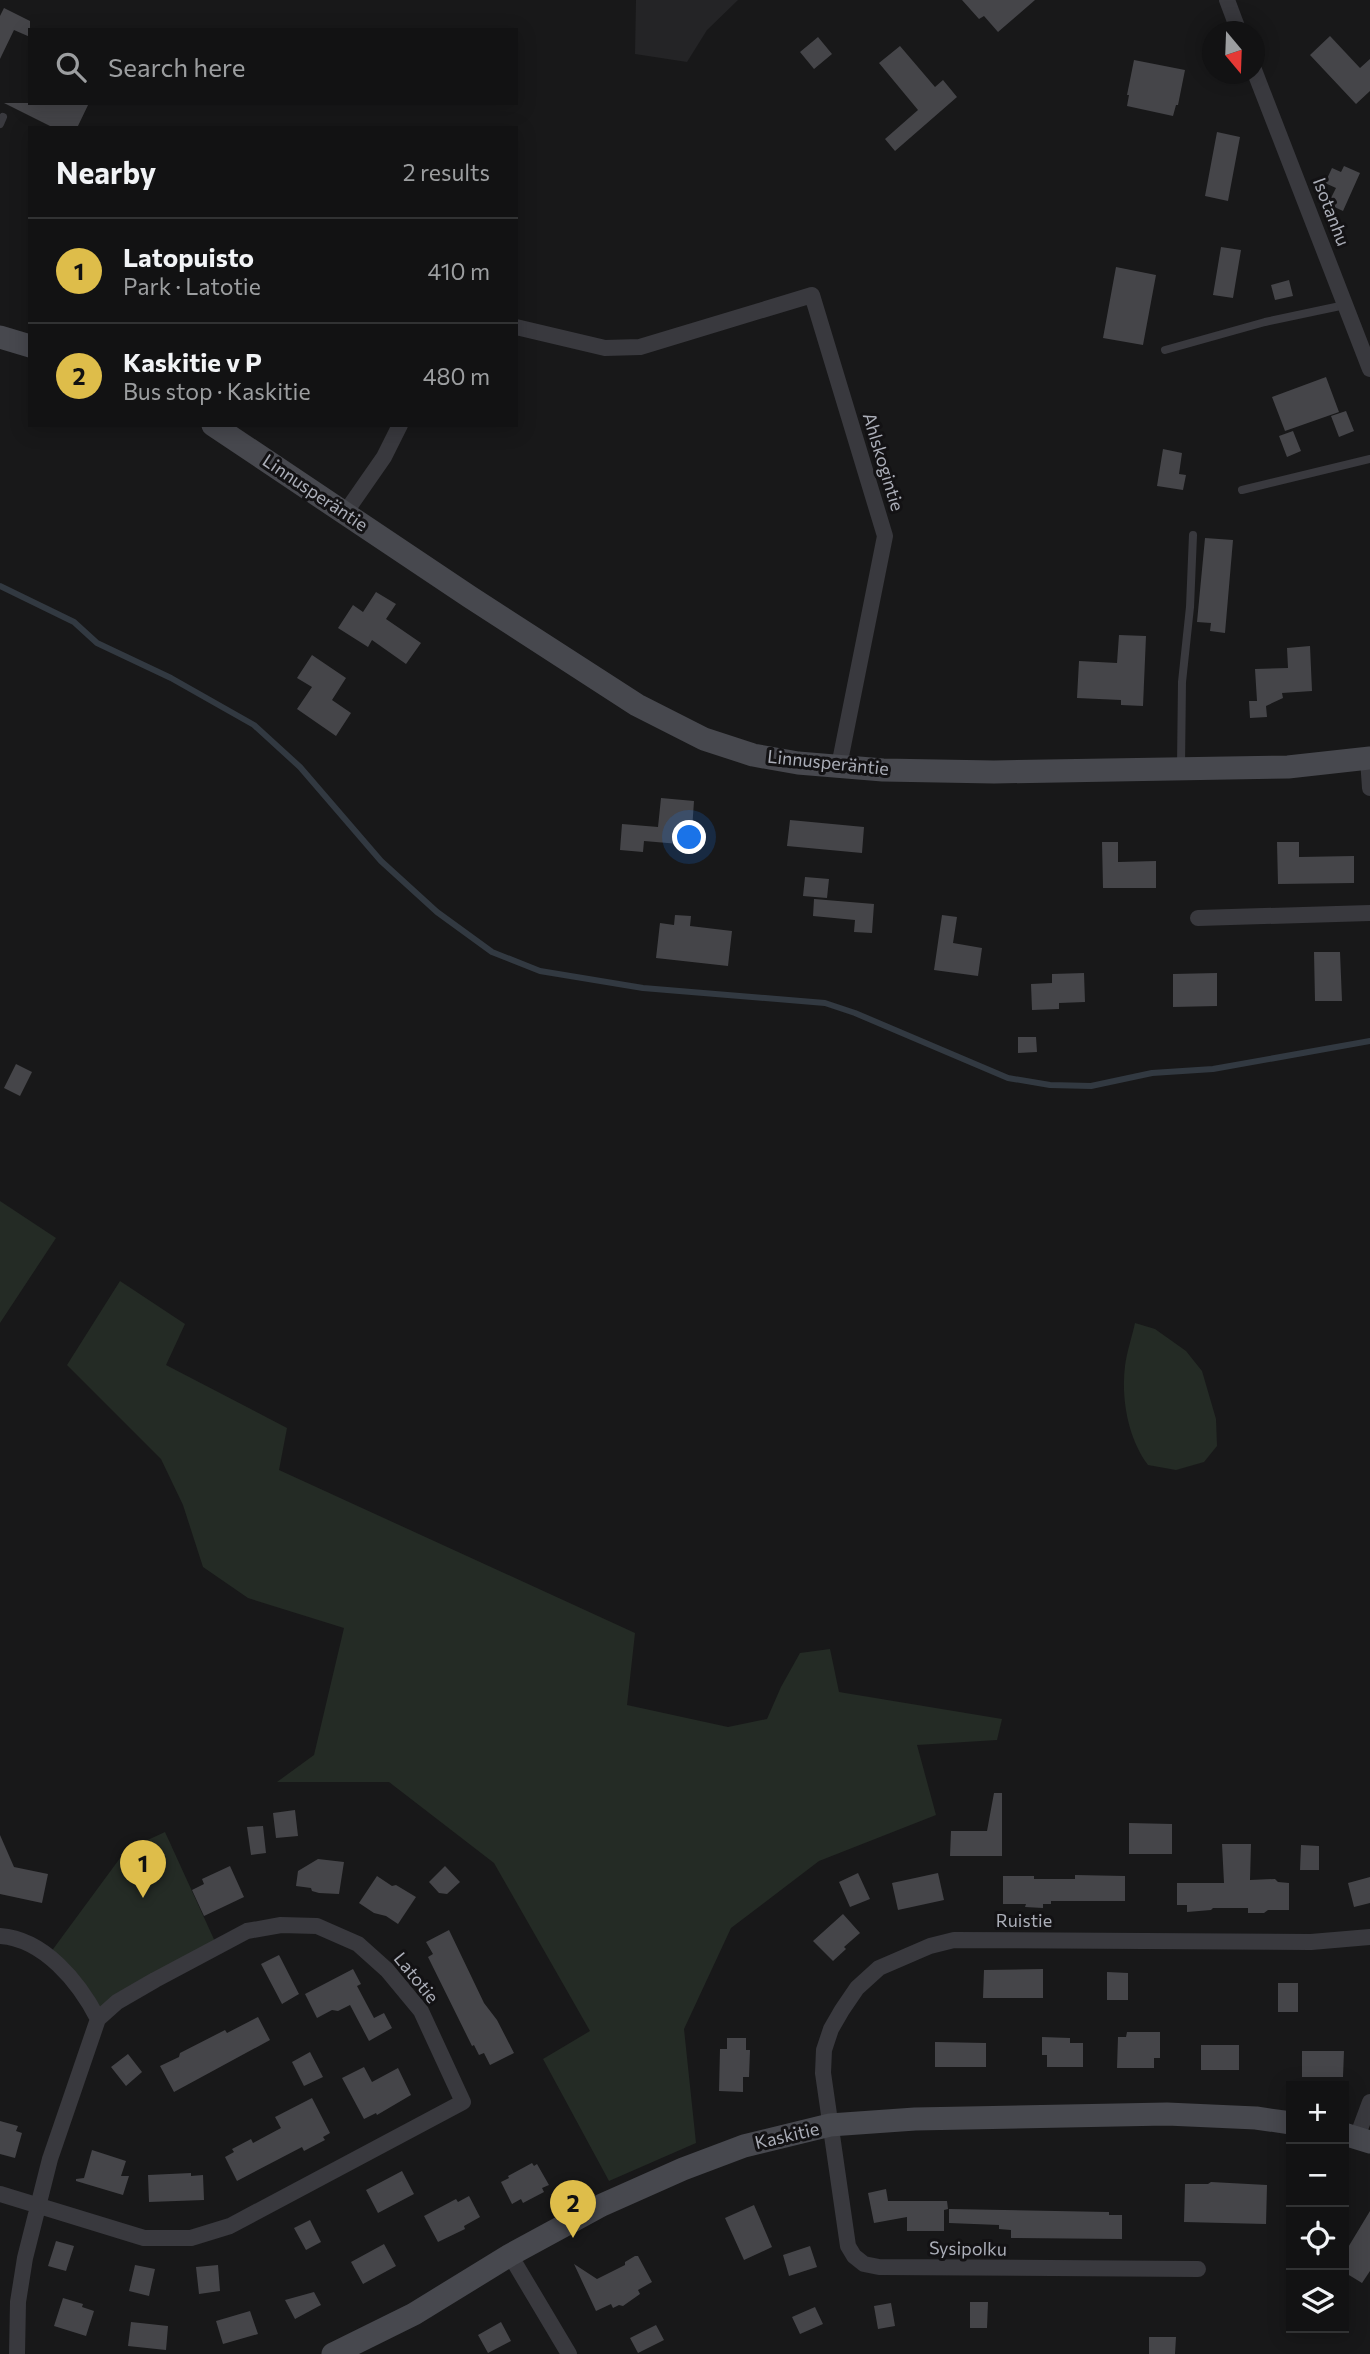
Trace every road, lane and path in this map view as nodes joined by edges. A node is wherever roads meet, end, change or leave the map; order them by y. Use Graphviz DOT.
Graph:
graph roads {
  1 [pos="1227,0"];
  2 [pos="1235,21"];
  3 [pos="1260,84"];
  4 [pos="1346,305"];
  5 [pos="518,327"];
  6 [pos="0,337"];
  7 [pos="28,345"];
  8 [pos="1165,350"];
  9 [pos="1370,369"];
  10 [pos="216,427"];
  11 [pos="399,427"];
  12 [pos="1370,459"];
  13 [pos="1241,490"];
  14 [pos="345,513"];
  15 [pos="1193,535"];
  16 [pos="1369,758"];
  17 [pos="839,766"];
  18 [pos="1182,769"];
  19 [pos="1370,788"];
  20 [pos="1370,914"];
  21 [pos="1198,918"];
  22 [pos="0,1936"];
  23 [pos="1370,1937"];
  24 [pos="98,2019"];
  25 [pos="1370,2102"];
  26 [pos="1286,2122"];
  27 [pos="832,2136"];
  28 [pos="1357,2138"];
  29 [pos="0,2194"];
  30 [pos="39,2206"];
  31 [pos="510,2255"];
  32 [pos="1198,2269"];
  33 [pos="17,2354"];
  34 [pos="333,2354"];
  35 [pos="569,2354"];
  1 -- 2 [label="street"];
  3 -- 4 [label="street, Isotanhu"];
  4 -- 8 [label="lane"];
  4 -- 9 [label="street, Isotanhu"];
  5 -- 17 [label="street, Ahlskogintie"];
  6 -- 7 [label="street"];
  10 -- 14 [label="street, Linnusperäntie"];
  11 -- 14 [label="street"];
  12 -- 13 [label="lane"];
  14 -- 17 [label="street, Linnusperäntie"];
  15 -- 18 [label="lane"];
  16 -- 18 [label="street, Linnusperäntie"];
  16 -- 19 [label="street"];
  17 -- 18 [label="street, Linnusperäntie"];
  20 -- 21 [label="street"];
  22 -- 24 [label="street"];
  23 -- 27 [label="street, Ruistie"];
  24 -- 30 [label="street"];
  24 -- 30 [label="street, Latotie"];
  25 -- 28 [label="street"];
  26 -- 27 [label="street, Kaskitie"];
  27 -- 31 [label="street, Kaskitie"];
  27 -- 32 [label="street, Sysipolku"];
  29 -- 30 [label="street"];
  30 -- 33 [label="street"];
  31 -- 34 [label="street, Kaskitie"];
  31 -- 35 [label="street"];
}
